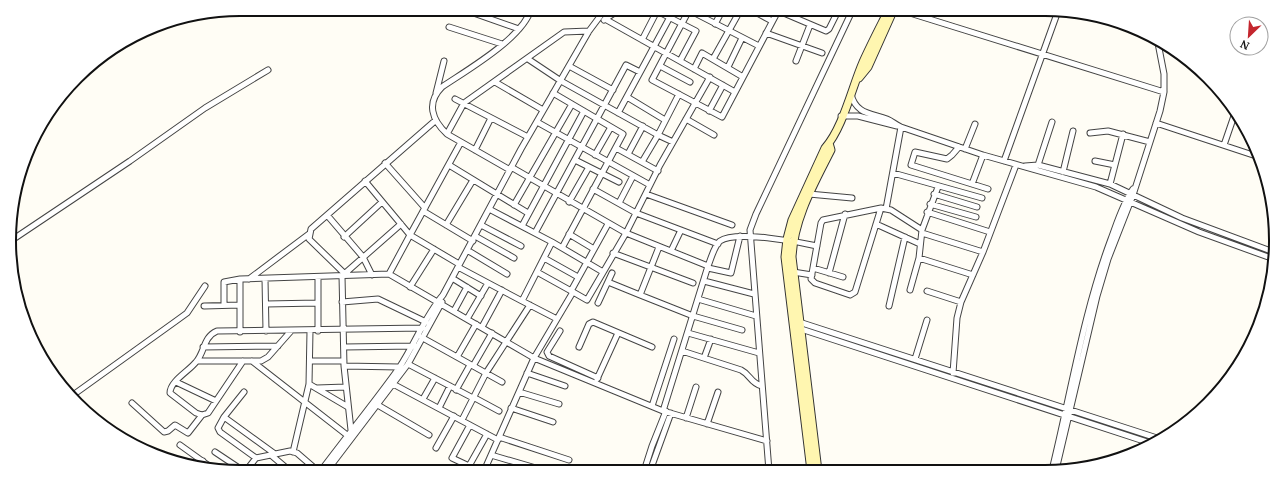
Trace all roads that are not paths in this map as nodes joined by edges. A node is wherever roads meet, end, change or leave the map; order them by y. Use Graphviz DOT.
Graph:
graph roads {
  1 [pos="482,16"];
  2 [pos="527,16"];
  3 [pos="602,16"];
  4 [pos="610,16"];
  5 [pos="652,16"];
  6 [pos="685,16"];
  7 [pos="700,16"];
  8 [pos="719,16"];
  9 [pos="737,16"];
  10 [pos="763,16"];
  11 [pos="775,16"];
  12 [pos="790,16"];
  13 [pos="835,16"];
  14 [pos="850,16"];
  15 [pos="885,16"];
  16 [pos="892,16"];
  17 [pos="917,16"];
  18 [pos="1056,16"];
  19 [pos="670,17"];
  20 [pos="605,19"];
  21 [pos="772,21"];
  22 [pos="595,22"];
  23 [pos="682,24"];
  24 [pos="715,24"];
  25 [pos="810,25"];
  26 [pos="448,27"];
  27 [pos="520,29"];
  28 [pos="589,30"];
  29 [pos="729,31"];
  30 [pos="766,33"];
  31 [pos="742,38"];
  32 [pos="642,40"];
  33 [pos="502,44"];
  34 [pos="654,46"];
  35 [pos="759,46"];
  36 [pos="802,46"];
  37 [pos="1159,47"];
  38 [pos="666,53"];
  39 [pos="822,53"];
  40 [pos="1041,55"];
  41 [pos="528,59"];
  42 [pos="713,59"];
  43 [pos="444,61"];
  44 [pos="680,61"];
  45 [pos="796,61"];
  46 [pos="569,66"];
  47 [pos="660,66"];
  48 [pos="728,67"];
  49 [pos="694,69"];
  50 [pos="268,70"];
  51 [pos="640,72"];
  52 [pos="743,77"];
  53 [pos="710,78"];
  54 [pos="561,81"];
  55 [pos="495,82"];
  56 [pos="690,82"];
  57 [pos="856,83"];
  58 [pos="723,85"];
  59 [pos="613,90"];
  60 [pos="735,92"];
  61 [pos="1164,92"];
  62 [pos="553,93"];
  63 [pos="436,94"];
  64 [pos="679,94"];
  65 [pos="851,94"];
  66 [pos="627,97"];
  67 [pos="455,99"];
  68 [pos="464,103"];
  69 [pos="695,103"];
  70 [pos="572,104"];
  71 [pos="604,106"];
  72 [pos="543,110"];
  73 [pos="709,110"];
  74 [pos="584,111"];
  75 [pos="618,113"];
  76 [pos="841,116"];
  77 [pos="491,118"];
  78 [pos="597,119"];
  79 [pos="686,119"];
  80 [pos="1233,119"];
  81 [pos="436,120"];
  82 [pos="666,120"];
  83 [pos="537,122"];
  84 [pos="1052,122"];
  85 [pos="1156,123"];
  86 [pos="975,124"];
  87 [pos="643,126"];
  88 [pos="899,126"];
  89 [pos="611,128"];
  90 [pos="1073,131"];
  91 [pos="556,133"];
  92 [pos="1090,133"];
  93 [pos="447,134"];
  94 [pos="658,134"];
  95 [pos="1123,134"];
  96 [pos="714,135"];
  97 [pos="528,136"];
  98 [pos="568,140"];
  99 [pos="461,142"];
  100 [pos="673,142"];
  101 [pos="1150,142"];
  102 [pos="829,143"];
  103 [pos="1224,145"];
  104 [pos="958,147"];
  105 [pos="582,148"];
  106 [pos="616,148"];
  107 [pos="964,149"];
  108 [pos="474,150"];
  109 [pos="628,154"];
  110 [pos="595,155"];
  111 [pos="983,155"];
  112 [pos="1252,155"];
  113 [pos="575,160"];
  114 [pos="1004,161"];
  115 [pos="1095,161"];
  116 [pos="608,162"];
  117 [pos="642,162"];
  118 [pos="386,163"];
  119 [pos="449,165"];
  120 [pos="1038,165"];
  121 [pos="1115,165"];
  122 [pos="1019,166"];
  123 [pos="588,167"];
  124 [pos="511,168"];
  125 [pos="658,171"];
  126 [pos="1063,172"];
  127 [pos="893,173"];
  128 [pos="602,174"];
  129 [pos="633,176"];
  130 [pos="529,178"];
  131 [pos="473,180"];
  132 [pos="365,181"];
  133 [pos="619,182"];
  134 [pos="972,184"];
  135 [pos="1110,184"];
  136 [pos="650,185"];
  137 [pos="543,186"];
  138 [pos="938,187"];
  139 [pos="594,189"];
  140 [pos="988,189"];
  141 [pos="557,194"];
  142 [pos="646,194"];
  143 [pos="809,194"];
  144 [pos="934,194"];
  145 [pos="1132,194"];
  146 [pos="497,195"];
  147 [pos="852,198"];
  148 [pos="982,198"];
  149 [pos="1129,201"];
  150 [pos="382,202"];
  151 [pos="569,202"];
  152 [pos="619,203"];
  153 [pos="514,204"];
  154 [pos="930,204"];
  155 [pos="977,207"];
  156 [pos="883,208"];
  157 [pos="424,209"];
  158 [pos="489,209"];
  159 [pos="582,209"];
  160 [pos="927,212"];
  161 [pos="528,213"];
  162 [pos="636,213"];
  163 [pos="327,214"];
  164 [pos="845,214"];
  165 [pos="976,216"];
  166 [pos="401,224"];
  167 [pos="608,224"];
  168 [pos="876,224"];
  169 [pos="446,225"];
  170 [pos="481,225"];
  171 [pos="732,225"];
  172 [pos="522,226"];
  173 [pos="681,230"];
  174 [pos="922,231"];
  175 [pos="990,232"];
  176 [pos="535,233"];
  177 [pos="626,233"];
  178 [pos="309,234"];
  179 [pos="569,234"];
  180 [pos="410,235"];
  181 [pos="740,236"];
  182 [pos="16,237"];
  183 [pos="344,237"];
  184 [pos="905,237"];
  185 [pos="474,238"];
  186 [pos="751,238"];
  187 [pos="790,240"];
  188 [pos="552,242"];
  189 [pos="718,244"];
  190 [pos="920,244"];
  191 [pos="521,246"];
  192 [pos="817,246"];
  193 [pos="659,247"];
  194 [pos="562,248"];
  195 [pos="434,249"];
  196 [pos="594,249"];
  197 [pos="1269,249"];
  198 [pos="467,250"];
  199 [pos="671,251"];
  200 [pos="983,252"];
  201 [pos="613,253"];
  202 [pos="363,257"];
  203 [pos="1269,257"];
  204 [pos="514,258"];
  205 [pos="544,258"];
  206 [pos="919,258"];
  207 [pos="586,262"];
  208 [pos="459,266"];
  209 [pos="708,267"];
  210 [pos="651,268"];
  211 [pos="813,268"];
  212 [pos="537,272"];
  213 [pos="603,272"];
  214 [pos="792,272"];
  215 [pos="829,272"];
  216 [pos="612,273"];
  217 [pos="388,274"];
  218 [pos="507,274"];
  219 [pos="343,275"];
  220 [pos="372,275"];
  221 [pos="973,275"];
  222 [pos="812,276"];
  223 [pos="318,277"];
  224 [pos="578,277"];
  225 [pos="843,277"];
  226 [pos="452,278"];
  227 [pos="240,279"];
  228 [pos="249,279"];
  229 [pos="265,279"];
  230 [pos="704,281"];
  231 [pos="608,282"];
  232 [pos="488,283"];
  233 [pos="693,283"];
  234 [pos="206,286"];
  235 [pos="410,287"];
  236 [pos="468,287"];
  237 [pos="502,290"];
  238 [pos="910,290"];
  239 [pos="927,291"];
  240 [pos="572,292"];
  241 [pos="754,294"];
  242 [pos="640,295"];
  243 [pos="481,296"];
  244 [pos="698,299"];
  245 [pos="522,301"];
  246 [pos="342,302"];
  247 [pos="961,302"];
  248 [pos="318,303"];
  249 [pos="439,303"];
  250 [pos="598,303"];
  251 [pos="266,304"];
  252 [pos="224,305"];
  253 [pos="240,305"];
  254 [pos="530,305"];
  255 [pos="204,306"];
  256 [pos="889,306"];
  257 [pos="454,311"];
  258 [pos="693,316"];
  259 [pos="756,316"];
  260 [pos="467,319"];
  261 [pos="557,319"];
  262 [pos="927,320"];
  263 [pos="426,322"];
  264 [pos="476,324"];
  265 [pos="800,325"];
  266 [pos="423,328"];
  267 [pos="482,328"];
  268 [pos="343,330"];
  269 [pos="742,330"];
  270 [pos="266,331"];
  271 [pos="291,331"];
  272 [pos="310,331"];
  273 [pos="318,331"];
  274 [pos="560,331"];
  275 [pos="240,332"];
  276 [pos="492,333"];
  277 [pos="618,333"];
  278 [pos="688,333"];
  279 [pos="420,337"];
  280 [pos="674,339"];
  281 [pos="710,339"];
  282 [pos="506,342"];
  283 [pos="278,346"];
  284 [pos="414,346"];
  285 [pos="204,347"];
  286 [pos="344,347"];
  287 [pos="579,347"];
  288 [pos="652,347"];
  289 [pos="682,351"];
  290 [pos="759,353"];
  291 [pos="457,357"];
  292 [pos="534,358"];
  293 [pos="704,358"];
  294 [pos="915,359"];
  295 [pos="197,361"];
  296 [pos="243,361"];
  297 [pos="252,361"];
  298 [pos="310,361"];
  299 [pos="344,363"];
  300 [pos="408,364"];
  301 [pos="472,365"];
  302 [pos="399,367"];
  303 [pos="953,371"];
  304 [pos="486,373"];
  305 [pos="527,373"];
  306 [pos="435,378"];
  307 [pos="952,378"];
  308 [pos="596,380"];
  309 [pos="176,382"];
  310 [pos="502,382"];
  311 [pos="310,384"];
  312 [pos="393,384"];
  313 [pos="450,386"];
  314 [pos="565,386"];
  315 [pos="762,386"];
  316 [pos="346,387"];
  317 [pos="696,387"];
  318 [pos="316,388"];
  319 [pos="456,390"];
  320 [pos="244,392"];
  321 [pos="519,392"];
  322 [pos="718,392"];
  323 [pos="76,393"];
  324 [pos="473,398"];
  325 [pos="423,399"];
  326 [pos="216,401"];
  327 [pos="305,402"];
  328 [pos="132,403"];
  329 [pos="376,404"];
  330 [pos="559,404"];
  331 [pos="652,406"];
  332 [pos="348,407"];
  333 [pos="439,408"];
  334 [pos="511,408"];
  335 [pos="1069,409"];
  336 [pos="499,411"];
  337 [pos="667,412"];
  338 [pos="202,415"];
  339 [pos="454,416"];
  340 [pos="1068,416"];
  341 [pos="224,417"];
  342 [pos="686,418"];
  343 [pos="462,420"];
  344 [pos="554,422"];
  345 [pos="707,424"];
  346 [pos="470,425"];
  347 [pos="350,430"];
  348 [pos="487,434"];
  349 [pos="347,435"];
  350 [pos="429,435"];
  351 [pos="1154,437"];
  352 [pos="498,438"];
  353 [pos="767,441"];
  354 [pos="1145,441"];
  355 [pos="180,444"];
  356 [pos="436,448"];
  357 [pos="215,452"];
  358 [pos="293,452"];
  359 [pos="273,454"];
  360 [pos="491,454"];
  361 [pos="256,458"];
  362 [pos="569,460"];
  363 [pos="203,462"];
  364 [pos="234,465"];
  365 [pos="250,465"];
  366 [pos="284,465"];
  367 [pos="311,465"];
  368 [pos="324,465"];
  369 [pos="331,465"];
  370 [pos="467,465"];
  371 [pos="470,465"];
  372 [pos="486,465"];
  373 [pos="527,465"];
  374 [pos="646,465"];
  375 [pos="652,465"];
  376 [pos="769,465"];
  377 [pos="811,465"];
  378 [pos="817,465"];
  379 [pos="1053,465"];
  380 [pos="1057,465"];
  1 -- 27 [label="street"];
  2 -- 27 [label="street"];
  3 -- 22 [label="street"];
  4 -- 20 [label="street"];
  5 -- 32 [label="street"];
  6 -- 23 [label="street"];
  7 -- 24 [label="street"];
  8 -- 24 [label="street"];
  9 -- 29 [label="street"];
  10 -- 21 [label="street"];
  11 -- 21 [label="street"];
  12 -- 25 [label="street"];
  13 -- 25 [label="street"];
  14 -- 186 [label="street"];
  15 -- 57 [label="main road"];
  16 -- 57 [label="main road"];
  17 -- 40 [label="street"];
  18 -- 40 [label="street"];
  19 -- 23 [label="street"];
  19 -- 34 [label="street"];
  20 -- 22 [label="street"];
  20 -- 32 [label="street"];
  21 -- 30 [label="street"];
  22 -- 28 [label="street"];
  23 -- 38 [label="street"];
  23 -- 44 [label="street"];
  24 -- 29 [label="street"];
  25 -- 36 [label="street"];
  26 -- 33 [label="street"];
  27 -- 33 [label="street"];
  28 -- 41 [label="street"];
  28 -- 46 [label="street"];
  29 -- 31 [label="street"];
  29 -- 42 [label="street"];
  30 -- 35 [label="street"];
  30 -- 36 [label="street"];
  31 -- 35 [label="street"];
  31 -- 48 [label="street"];
  32 -- 34 [label="street"];
  33 -- 63 [label="street"];
  34 -- 38 [label="street"];
  34 -- 51 [label="street"];
  35 -- 52 [label="street"];
  36 -- 39 [label="street"];
  36 -- 45 [label="street"];
  37 -- 61 [label="street"];
  38 -- 44 [label="street"];
  38 -- 47 [label="street"];
  40 -- 61 [label="street"];
  40 -- 114 [label="street"];
  41 -- 54 [label="street"];
  41 -- 55 [label="street"];
  42 -- 48 [label="street"];
  42 -- 49 [label="street"];
  43 -- 63 [label="street"];
  44 -- 49 [label="street"];
  46 -- 54 [label="street"];
  46 -- 59 [label="street"];
  47 -- 56 [label="street"];
  47 -- 64 [label="street"];
  48 -- 52 [label="street"];
  49 -- 53 [label="street"];
  50 -- 182 [label="street"];
  51 -- 59 [label="street"];
  51 -- 66 [label="street"];
  52 -- 60 [label="street"];
  53 -- 58 [label="street"];
  53 -- 69 [label="street"];
  54 -- 62 [label="street"];
  54 -- 71 [label="street"];
  55 -- 68 [label="street"];
  55 -- 72 [label="street"];
  57 -- 65 [label="main road"];
  58 -- 60 [label="street"];
  58 -- 73 [label="street"];
  59 -- 71 [label="street"];
  60 -- 73 [label="street"];
  61 -- 85 [label="street"];
  62 -- 70 [label="street"];
  62 -- 72 [label="street"];
  63 -- 81 [label="street"];
  64 -- 69 [label="street"];
  64 -- 82 [label="street"];
  65 -- 76 [label="main road"];
  65 -- 88 [label="street"];
  66 -- 75 [label="street"];
  66 -- 82 [label="street"];
  67 -- 68 [label="street"];
  68 -- 77 [label="street"];
  68 -- 93 [label="street"];
  69 -- 73 [label="street"];
  69 -- 79 [label="street"];
  70 -- 74 [label="street"];
  70 -- 91 [label="street"];
  71 -- 75 [label="street"];
  71 -- 78 [label="street"];
  72 -- 83 [label="street"];
  74 -- 78 [label="street"];
  74 -- 98 [label="street"];
  75 -- 87 [label="street"];
  76 -- 88 [label="street"];
  76 -- 102 [label="main road"];
  77 -- 97 [label="street"];
  77 -- 108 [label="street"];
  78 -- 89 [label="street"];
  78 -- 105 [label="street"];
  79 -- 96 [label="street"];
  79 -- 100 [label="street"];
  80 -- 103 [label="street"];
  81 -- 93 [label="street"];
  81 -- 118 [label="street"];
  82 -- 94 [label="street"];
  83 -- 91 [label="street"];
  83 -- 97 [label="street"];
  84 -- 120 [label="street"];
  85 -- 101 [label="street"];
  85 -- 103 [label="street"];
  86 -- 107 [label="street"];
  87 -- 94 [label="street"];
  87 -- 109 [label="street"];
  88 -- 104 [label="street"];
  88 -- 127 [label="street"];
  89 -- 106 [label="street"];
  89 -- 110 [label="street"];
  90 -- 126 [label="street"];
  91 -- 98 [label="street"];
  91 -- 130 [label="street"];
  92 -- 95 [label="street"];
  93 -- 99 [label="street"];
  94 -- 100 [label="street"];
  94 -- 117 [label="street"];
  95 -- 101 [label="street"];
  95 -- 121 [label="street"];
  97 -- 124 [label="street"];
  98 -- 105 [label="street"];
  98 -- 137 [label="street"];
  99 -- 108 [label="street"];
  99 -- 119 [label="street"];
  100 -- 125 [label="street"];
  101 -- 145 [label="street"];
  102 -- 143 [label="main road"];
  102 -- 187 [label="main road"];
  103 -- 112 [label="street"];
  104 -- 107 [label="street"];
  104 -- 134 [label="street"];
  105 -- 110 [label="street"];
  105 -- 113 [label="street"];
  106 -- 109 [label="street"];
  106 -- 116 [label="street"];
  107 -- 111 [label="street"];
  108 -- 124 [label="street"];
  109 -- 117 [label="street"];
  110 -- 116 [label="street"];
  111 -- 114 [label="street"];
  111 -- 134 [label="street"];
  113 -- 123 [label="street"];
  113 -- 141 [label="street"];
  114 -- 122 [label="street"];
  115 -- 121 [label="street"];
  116 -- 128 [label="street"];
  116 -- 129 [label="street"];
  117 -- 125 [label="street"];
  118 -- 132 [label="street"];
  118 -- 157 [label="street"];
  119 -- 131 [label="street"];
  119 -- 157 [label="street"];
  120 -- 122 [label="street"];
  120 -- 126 [label="street"];
  121 -- 135 [label="street"];
  122 -- 149 [label="street"];
  122 -- 175 [label="street"];
  123 -- 128 [label="street"];
  123 -- 151 [label="street"];
  124 -- 130 [label="street"];
  124 -- 146 [label="street"];
  125 -- 136 [label="street"];
  126 -- 135 [label="street"];
  127 -- 138 [label="street"];
  127 -- 156 [label="street"];
  128 -- 133 [label="street"];
  128 -- 139 [label="street"];
  129 -- 136 [label="street"];
  129 -- 152 [label="street"];
  130 -- 137 [label="street"];
  130 -- 153 [label="street"];
  131 -- 146 [label="street"];
  131 -- 169 [label="street"];
  132 -- 150 [label="street"];
  132 -- 163 [label="street"];
  134 -- 140 [label="street"];
  135 -- 145 [label="street"];
  136 -- 142 [label="street"];
  137 -- 141 [label="street"];
  137 -- 161 [label="street"];
  138 -- 144 [label="street"];
  138 -- 148 [label="street"];
  139 -- 152 [label="street"];
  139 -- 159 [label="street"];
  141 -- 151 [label="street"];
  141 -- 176 [label="street"];
  142 -- 162 [label="street"];
  142 -- 171 [label="street"];
  143 -- 147 [label="street"];
  143 -- 187 [label="main road"];
  144 -- 154 [label="street"];
  144 -- 155 [label="street"];
  145 -- 149 [label="street"];
  145 -- 197 [label="street"];
  146 -- 153 [label="street"];
  146 -- 158 [label="street"];
  149 -- 203 [label="street"];
  149 -- 335 [label="street"];
  150 -- 166 [label="street"];
  150 -- 183 [label="street"];
  151 -- 159 [label="street"];
  152 -- 162 [label="street"];
  153 -- 161 [label="street"];
  154 -- 160 [label="street"];
  154 -- 165 [label="street"];
  156 -- 164 [label="street"];
  156 -- 168 [label="street"];
  156 -- 174 [label="street"];
  157 -- 169 [label="street"];
  157 -- 180 [label="street"];
  158 -- 170 [label="street"];
  158 -- 172 [label="street"];
  159 -- 167 [label="street"];
  159 -- 179 [label="street"];
  160 -- 174 [label="street"];
  160 -- 175 [label="street"];
  161 -- 172 [label="street"];
  162 -- 173 [label="street"];
  162 -- 177 [label="street"];
  163 -- 178 [label="street"];
  163 -- 183 [label="street"];
  164 -- 192 [label="street"];
  164 -- 215 [label="street"];
  166 -- 180 [label="street"];
  166 -- 202 [label="street"];
  167 -- 177 [label="street"];
  167 -- 196 [label="street"];
  168 -- 184 [label="street"];
  168 -- 222 [label="street"];
  169 -- 185 [label="street"];
  170 -- 185 [label="street"];
  170 -- 191 [label="street"];
  172 -- 176 [label="street"];
  173 -- 189 [label="street"];
  173 -- 199 [label="street"];
  174 -- 190 [label="street"];
  174 -- 200 [label="street"];
  175 -- 200 [label="street"];
  176 -- 188 [label="street"];
  177 -- 193 [label="street"];
  177 -- 201 [label="street"];
  178 -- 219 [label="street"];
  178 -- 228 [label="street"];
  179 -- 194 [label="street"];
  179 -- 196 [label="street"];
  180 -- 195 [label="street"];
  180 -- 217 [label="street"];
  181 -- 186 [label="street"];
  181 -- 189 [label="street"];
  181 -- 209 [label="street"];
  183 -- 202 [label="street"];
  184 -- 190 [label="street"];
  184 -- 256 [label="street"];
  185 -- 198 [label="street"];
  185 -- 204 [label="street"];
  186 -- 187 [label="street"];
  186 -- 241 [label="street"];
  187 -- 192 [label="street"];
  187 -- 214 [label="main road"];
  187 -- 377 [label="main road"];
  188 -- 194 [label="street"];
  188 -- 205 [label="street"];
  189 -- 209 [label="street"];
  190 -- 206 [label="street"];
  192 -- 211 [label="street"];
  193 -- 199 [label="street"];
  193 -- 210 [label="street"];
  194 -- 207 [label="street"];
  195 -- 208 [label="street"];
  195 -- 235 [label="street"];
  196 -- 207 [label="street"];
  198 -- 208 [label="street"];
  198 -- 218 [label="street"];
  199 -- 209 [label="street"];
  200 -- 221 [label="street"];
  201 -- 210 [label="street"];
  201 -- 213 [label="street"];
  202 -- 219 [label="street"];
  202 -- 220 [label="street"];
  205 -- 212 [label="street"];
  205 -- 224 [label="street"];
  206 -- 221 [label="street"];
  206 -- 238 [label="street"];
  207 -- 213 [label="street"];
  207 -- 224 [label="street"];
  208 -- 226 [label="street"];
  208 -- 232 [label="street"];
  209 -- 230 [label="street"];
  210 -- 233 [label="street"];
  210 -- 242 [label="street"];
  211 -- 215 [label="street"];
  211 -- 222 [label="street"];
  212 -- 240 [label="street"];
  212 -- 245 [label="street"];
  213 -- 240 [label="street"];
  214 -- 222 [label="street"];
  214 -- 265 [label="main road"];
  215 -- 225 [label="street"];
  216 -- 231 [label="street"];
  217 -- 220 [label="street"];
  217 -- 235 [label="street"];
  219 -- 220 [label="street"];
  219 -- 223 [label="street"];
  219 -- 246 [label="street"];
  221 -- 247 [label="street"];
  223 -- 229 [label="street"];
  223 -- 248 [label="street"];
  224 -- 240 [label="street"];
  226 -- 236 [label="street"];
  226 -- 249 [label="street"];
  227 -- 228 [label="street"];
  227 -- 252 [label="street"];
  227 -- 253 [label="street"];
  228 -- 229 [label="street"];
  229 -- 251 [label="street"];
  230 -- 241 [label="street"];
  230 -- 244 [label="street"];
  231 -- 242 [label="street"];
  231 -- 250 [label="street"];
  232 -- 237 [label="street"];
  232 -- 243 [label="street"];
  234 -- 323 [label="street"];
  235 -- 249 [label="street"];
  236 -- 243 [label="street"];
  236 -- 257 [label="street"];
  237 -- 245 [label="street"];
  237 -- 267 [label="street"];
  239 -- 247 [label="street"];
  240 -- 261 [label="street"];
  241 -- 259 [label="street"];
  242 -- 258 [label="street"];
  243 -- 260 [label="street"];
  244 -- 258 [label="street"];
  244 -- 259 [label="street"];
  245 -- 254 [label="street"];
  246 -- 263 [label="street"];
  246 -- 268 [label="street"];
  247 -- 303 [label="street"];
  248 -- 251 [label="street"];
  248 -- 273 [label="street"];
  249 -- 257 [label="street"];
  249 -- 263 [label="street"];
  249 -- 279 [label="street"];
  251 -- 270 [label="street"];
  252 -- 253 [label="street"];
  252 -- 255 [label="street"];
  253 -- 275 [label="street"];
  254 -- 261 [label="street"];
  254 -- 282 [label="street"];
  257 -- 260 [label="street"];
  258 -- 269 [label="street"];
  258 -- 278 [label="street"];
  259 -- 290 [label="street"];
  260 -- 264 [label="street"];
  261 -- 292 [label="street"];
  262 -- 294 [label="street"];
  263 -- 266 [label="street"];
  264 -- 267 [label="street"];
  264 -- 291 [label="street"];
  265 -- 294 [label="street"];
  265 -- 307 [label="street"];
  265 -- 378 [label="main road"];
  266 -- 268 [label="street"];
  266 -- 279 [label="street"];
  267 -- 276 [label="street"];
  268 -- 273 [label="street"];
  268 -- 286 [label="street"];
  270 -- 271 [label="street"];
  270 -- 275 [label="street"];
  271 -- 272 [label="street"];
  271 -- 283 [label="street"];
  272 -- 273 [label="street"];
  272 -- 298 [label="street"];
  274 -- 308 [label="street"];
  275 -- 285 [label="street"];
  276 -- 282 [label="street"];
  276 -- 301 [label="street"];
  277 -- 287 [label="street"];
  277 -- 288 [label="street"];
  277 -- 308 [label="street"];
  278 -- 281 [label="street"];
  278 -- 289 [label="street"];
  279 -- 284 [label="street"];
  279 -- 291 [label="street"];
  279 -- 300 [label="street"];
  280 -- 331 [label="street"];
  281 -- 290 [label="street"];
  281 -- 293 [label="street"];
  282 -- 292 [label="street"];
  282 -- 304 [label="street"];
  283 -- 285 [label="street"];
  283 -- 297 [label="street"];
  284 -- 286 [label="street"];
  284 -- 302 [label="street"];
  285 -- 295 [label="street"];
  286 -- 299 [label="street"];
  289 -- 293 [label="street"];
  289 -- 337 [label="street"];
  290 -- 315 [label="street"];
  291 -- 301 [label="street"];
  292 -- 305 [label="street"];
  292 -- 308 [label="street"];
  293 -- 315 [label="street"];
  294 -- 303 [label="street"];
  295 -- 296 [label="street"];
  295 -- 309 [label="street"];
  296 -- 297 [label="street"];
  296 -- 326 [label="street"];
  297 -- 327 [label="street"];
  298 -- 299 [label="street"];
  298 -- 311 [label="street"];
  299 -- 302 [label="street"];
  299 -- 316 [label="street"];
  300 -- 306 [label="street"];
  300 -- 312 [label="street"];
  301 -- 304 [label="street"];
  301 -- 319 [label="street"];
  302 -- 347 [label="street"];
  303 -- 307 [label="street"];
  303 -- 335 [label="street"];
  304 -- 310 [label="street"];
  304 -- 324 [label="street"];
  305 -- 314 [label="street"];
  305 -- 321 [label="street"];
  306 -- 313 [label="street"];
  306 -- 325 [label="street"];
  307 -- 340 [label="street"];
  308 -- 331 [label="street"];
  309 -- 326 [label="street"];
  309 -- 338 [label="street"];
  311 -- 318 [label="street"];
  311 -- 327 [label="street"];
  312 -- 325 [label="street"];
  312 -- 329 [label="street"];
  313 -- 319 [label="street"];
  313 -- 333 [label="street"];
  315 -- 353 [label="street"];
  316 -- 318 [label="street"];
  316 -- 332 [label="street"];
  317 -- 342 [label="street"];
  318 -- 332 [label="street"];
  319 -- 324 [label="street"];
  320 -- 341 [label="street"];
  321 -- 330 [label="street"];
  321 -- 334 [label="street"];
  322 -- 345 [label="street"];
  324 -- 336 [label="street"];
  324 -- 343 [label="street"];
  325 -- 333 [label="street"];
  326 -- 338 [label="street"];
  327 -- 349 [label="street"];
  327 -- 358 [label="street"];
  328 -- 338 [label="street"];
  329 -- 350 [label="street"];
  329 -- 369 [label="street"];
  331 -- 337 [label="street"];
  332 -- 347 [label="street"];
  333 -- 339 [label="street"];
  334 -- 344 [label="street"];
  334 -- 352 [label="street"];
  335 -- 340 [label="street"];
  335 -- 351 [label="street"];
  337 -- 342 [label="street"];
  337 -- 374 [label="street"];
  337 -- 375 [label="street"];
  339 -- 343 [label="street"];
  339 -- 356 [label="street"];
  340 -- 354 [label="street"];
  340 -- 379 [label="street"];
  340 -- 380 [label="street"];
  341 -- 359 [label="street"];
  341 -- 361 [label="street"];
  342 -- 345 [label="street"];
  343 -- 346 [label="street"];
  345 -- 353 [label="street"];
  346 -- 348 [label="street"];
  346 -- 370 [label="street"];
  347 -- 349 [label="street"];
  348 -- 352 [label="street"];
  348 -- 371 [label="street"];
  349 -- 368 [label="street"];
  352 -- 360 [label="street"];
  352 -- 362 [label="street"];
  353 -- 376 [label="street"];
  355 -- 363 [label="street"];
  357 -- 364 [label="street"];
  358 -- 359 [label="street"];
  358 -- 367 [label="street"];
  359 -- 361 [label="street"];
  359 -- 366 [label="street"];
  360 -- 372 [label="street"];
  360 -- 373 [label="street"];
  361 -- 365 [label="street"];
}
